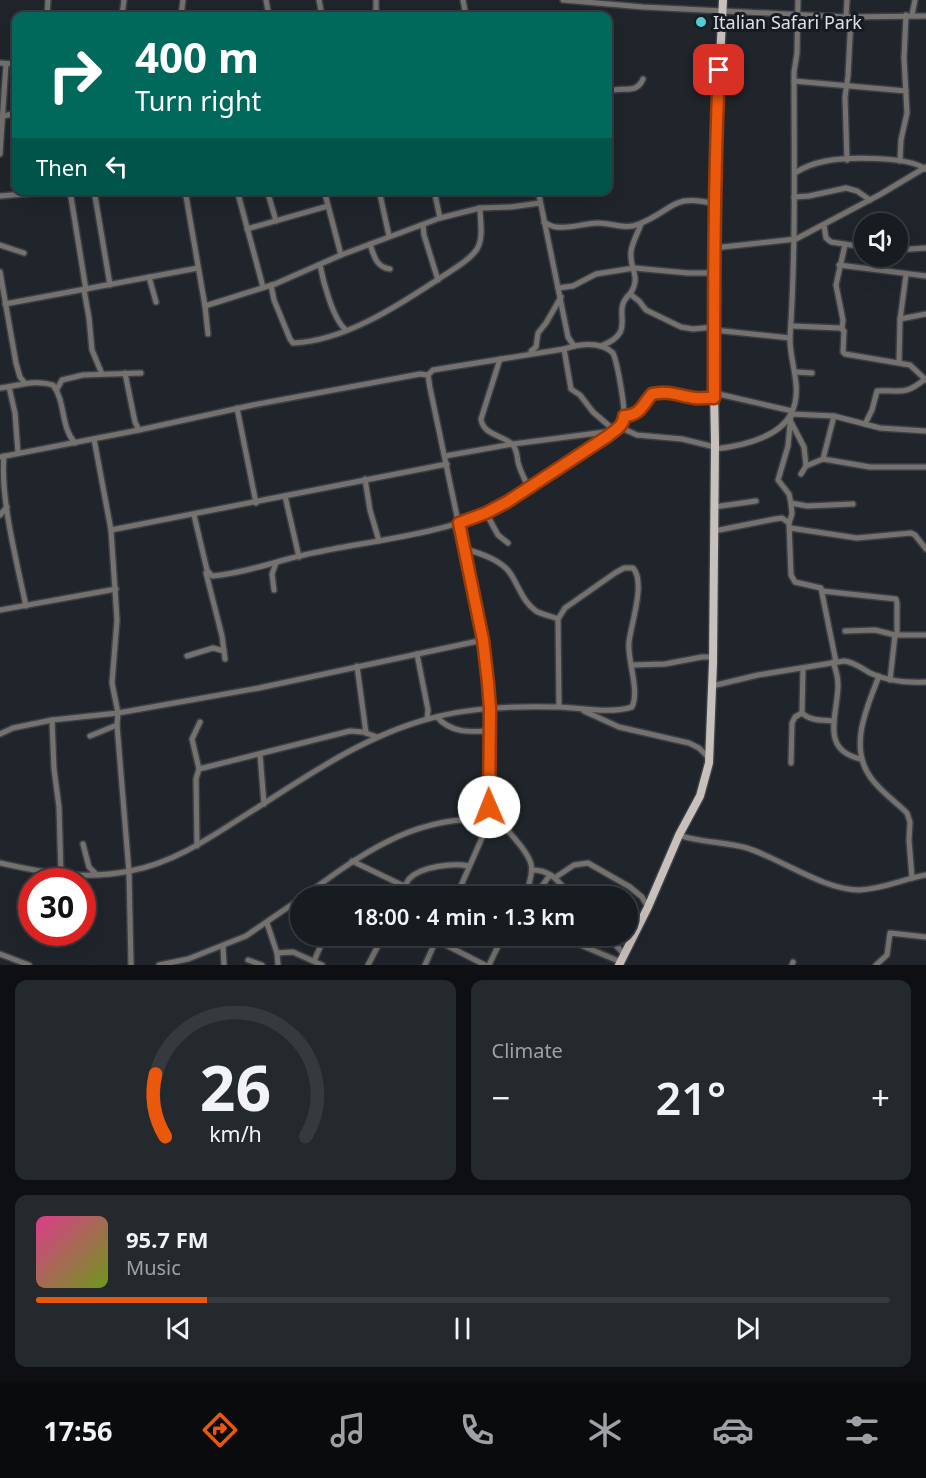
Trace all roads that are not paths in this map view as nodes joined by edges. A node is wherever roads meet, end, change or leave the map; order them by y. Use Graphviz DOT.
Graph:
graph roads {
  1 [pos="563,0"];
  2 [pos="723,0"];
  3 [pos="798,0"];
  4 [pos="847,0"];
  5 [pos="915,0"];
  6 [pos="722,11"];
  7 [pos="797,14"];
  8 [pos="909,15"];
  9 [pos="926,16"];
  10 [pos="849,17"];
  11 [pos="3,63"];
  12 [pos="643,79"];
  13 [pos="794,81"];
  14 [pos="847,85"];
  15 [pos="612,91"];
  16 [pos="906,91"];
  17 [pos="12,114"];
  18 [pos="4,116"];
  19 [pos="0,154"];
  20 [pos="847,160"];
  21 [pos="900,161"];
  22 [pos="925,168"];
  23 [pos="795,172"];
  24 [pos="71,195"];
  25 [pos="95,195"];
  26 [pos="185,195"];
  27 [pos="238,195"];
  28 [pos="268,195"];
  29 [pos="325,195"];
  30 [pos="380,195"];
  31 [pos="435,195"];
  32 [pos="538,195"];
  33 [pos="795,197"];
  34 [pos="870,200"];
  35 [pos="540,203"];
  36 [pos="716,204"];
  37 [pos="328,206"];
  38 [pos="480,208"];
  39 [pos="440,218"];
  40 [pos="276,221"];
  41 [pos="544,222"];
  42 [pos="641,224"];
  43 [pos="423,225"];
  44 [pos="824,225"];
  45 [pos="247,229"];
  46 [pos="389,236"];
  47 [pos="795,239"];
  48 [pos="370,244"];
  49 [pos="0,245"];
  50 [pos="845,245"];
  51 [pos="854,246"];
  52 [pos="714,248"];
  53 [pos="926,248"];
  54 [pos="908,249"];
  55 [pos="24,253"];
  56 [pos="340,255"];
  57 [pos="320,265"];
  58 [pos="839,266"];
  59 [pos="198,268"];
  60 [pos="634,268"];
  61 [pos="390,269"];
  62 [pos="0,272"];
  63 [pos="714,273"];
  64 [pos="906,275"];
  65 [pos="926,276"];
  66 [pos="149,277"];
  67 [pos="438,280"];
  68 [pos="110,285"];
  69 [pos="271,285"];
  70 [pos="263,287"];
  71 [pos="558,288"];
  72 [pos="85,290"];
  73 [pos="630,294"];
  74 [pos="561,297"];
  75 [pos="156,302"];
  76 [pos="5,304"];
  77 [pos="205,306"];
  78 [pos="926,314"];
  79 [pos="900,319"];
  80 [pos="792,326"];
  81 [pos="714,329"];
  82 [pos="842,329"];
  83 [pos="346,330"];
  84 [pos="208,334"];
  85 [pos="790,338"];
  86 [pos="574,346"];
  87 [pos="601,346"];
  88 [pos="564,349"];
  89 [pos="526,354"];
  90 [pos="500,359"];
  91 [pos="899,361"];
  92 [pos="796,372"];
  93 [pos="124,373"];
  94 [pos="141,373"];
  95 [pos="812,373"];
  96 [pos="102,374"];
  97 [pos="428,375"];
  98 [pos="20,376"];
  99 [pos="926,379"];
  100 [pos="25,383"];
  101 [pos="11,387"];
  102 [pos="0,388"];
  103 [pos="57,389"];
  104 [pos="714,396"];
  105 [pos="237,408"];
  106 [pos="791,415"];
  107 [pos="624,416"];
  108 [pos="834,416"];
  109 [pos="623,423"];
  110 [pos="865,423"];
  111 [pos="139,430"];
  112 [pos="614,430"];
  113 [pos="926,431"];
  114 [pos="94,439"];
  115 [pos="75,442"];
  116 [pos="513,444"];
  117 [pos="715,448"];
  118 [pos="18,453"];
  119 [pos="2,456"];
  120 [pos="445,456"];
  121 [pos="823,459"];
  122 [pos="447,464"];
  123 [pos="806,466"];
  124 [pos="926,466"];
  125 [pos="801,474"];
  126 [pos="365,479"];
  127 [pos="529,488"];
  128 [pos="285,496"];
  129 [pos="756,501"];
  130 [pos="256,502"];
  131 [pos="791,503"];
  132 [pos="853,504"];
  133 [pos="7,507"];
  134 [pos="714,507"];
  135 [pos="486,513"];
  136 [pos="194,514"];
  137 [pos="0,515"];
  138 [pos="459,523"];
  139 [pos="789,526"];
  140 [pos="111,530"];
  141 [pos="714,531"];
  142 [pos="379,541"];
  143 [pos="508,543"];
  144 [pos="465,549"];
  145 [pos="926,549"];
  146 [pos="299,557"];
  147 [pos="276,563"];
  148 [pos="207,570"];
  149 [pos="116,589"];
  150 [pos="274,590"];
  151 [pos="822,591"];
  152 [pos="26,606"];
  153 [pos="0,610"];
  154 [pos="558,619"];
  155 [pos="845,631"];
  156 [pos="926,634"];
  157 [pos="896,635"];
  158 [pos="483,640"];
  159 [pos="224,651"];
  160 [pos="417,654"];
  161 [pos="187,656"];
  162 [pos="713,657"];
  163 [pos="225,659"];
  164 [pos="834,662"];
  165 [pos="632,665"];
  166 [pos="357,666"];
  167 [pos="803,668"];
  168 [pos="879,676"];
  169 [pos="890,680"];
  170 [pos="926,682"];
  171 [pos="712,686"];
  172 [pos="559,707"];
  173 [pos="490,709"];
  174 [pos="580,709"];
  175 [pos="118,713"];
  176 [pos="802,713"];
  177 [pos="436,717"];
  178 [pos="426,719"];
  179 [pos="52,720"];
  180 [pos="833,721"];
  181 [pos="200,723"];
  182 [pos="117,725"];
  183 [pos="490,731"];
  184 [pos="366,733"];
  185 [pos="0,734"];
  186 [pos="90,736"];
  187 [pos="377,737"];
  188 [pos="260,754"];
  189 [pos="710,759"];
  190 [pos="861,759"];
  191 [pos="791,764"];
  192 [pos="199,769"];
  193 [pos="264,804"];
  194 [pos="489,807"];
  195 [pos="486,820"];
  196 [pos="680,835"];
  197 [pos="83,844"];
  198 [pos="197,846"];
  199 [pos="352,861"];
  200 [pos="0,863"];
  201 [pos="469,866"];
  202 [pos="22,868"];
  203 [pos="61,868"];
  204 [pos="90,868"];
  205 [pos="532,870"];
  206 [pos="129,872"];
  207 [pos="96,874"];
  208 [pos="926,875"];
  209 [pos="553,876"];
  210 [pos="912,878"];
  211 [pos="318,886"];
  212 [pos="403,886"];
  213 [pos="406,886"];
  214 [pos="461,886"];
  215 [pos="527,886"];
  216 [pos="544,886"];
  217 [pos="562,886"];
  218 [pos="290,906"];
  219 [pos="648,907"];
  220 [pos="267,922"];
  221 [pos="926,937"];
  222 [pos="224,946"];
  223 [pos="321,946"];
  224 [pos="378,946"];
  225 [pos="433,946"];
  226 [pos="451,946"];
  227 [pos="497,946"];
  228 [pos="589,946"];
  229 [pos="613,946"];
  230 [pos="277,953"];
  231 [pos="0,954"];
  232 [pos="248,960"];
  233 [pos="621,960"];
  234 [pos="314,961"];
  235 [pos="189,962"];
  236 [pos="29,965"];
  237 [pos="131,965"];
  238 [pos="159,965"];
  239 [pos="224,965"];
  240 [pos="262,965"];
  241 [pos="278,965"];
  242 [pos="321,965"];
  243 [pos="368,965"];
  244 [pos="425,965"];
  245 [pos="485,965"];
  246 [pos="876,965"];
  1 -- 6 [label="street"];
  2 -- 6 [label="main road"];
  3 -- 7 [label="street"];
  4 -- 10 [label="street"];
  5 -- 8 [label="street"];
  6 -- 7 [label="street"];
  6 -- 36 [label="main road"];
  7 -- 10 [label="street"];
  7 -- 13 [label="street"];
  8 -- 9 [label="street"];
  8 -- 10 [label="street"];
  8 -- 16 [label="street"];
  10 -- 14 [label="street"];
  11 -- 18 [label="street"];
  12 -- 15 [label="street"];
  13 -- 14 [label="street"];
  13 -- 23 [label="street"];
  14 -- 16 [label="street"];
  14 -- 20 [label="street"];
  16 -- 21 [label="street"];
  17 -- 18 [label="street"];
  18 -- 19 [label="street"];
  20 -- 21 [label="street"];
  20 -- 23 [label="street"];
  21 -- 22 [label="street"];
  22 -- 34 [label="street"];
  23 -- 33 [label="street"];
  24 -- 72 [label="street"];
  25 -- 68 [label="street"];
  26 -- 59 [label="street"];
  27 -- 45 [label="street"];
  28 -- 40 [label="street"];
  29 -- 37 [label="street"];
  30 -- 46 [label="street"];
  31 -- 39 [label="street"];
  32 -- 35 [label="street"];
  33 -- 34 [label="street"];
  33 -- 47 [label="street"];
  34 -- 44 [label="street"];
  35 -- 38 [label="street"];
  35 -- 41 [label="street"];
  36 -- 42 [label="street"];
  36 -- 52 [label="main road"];
  37 -- 40 [label="street"];
  37 -- 56 [label="street"];
  38 -- 39 [label="street"];
  38 -- 67 [label="street"];
  39 -- 43 [label="street"];
  40 -- 45 [label="street"];
  41 -- 42 [label="street"];
  41 -- 71 [label="street"];
  42 -- 60 [label="street"];
  43 -- 46 [label="street"];
  43 -- 67 [label="street"];
  44 -- 47 [label="street"];
  44 -- 50 [label="street"];
  45 -- 70 [label="street"];
  46 -- 48 [label="street"];
  47 -- 52 [label="street"];
  47 -- 80 [label="street"];
  48 -- 56 [label="street"];
  48 -- 61 [label="street"];
  49 -- 55 [label="street"];
  50 -- 51 [label="street"];
  50 -- 58 [label="street"];
  52 -- 63 [label="main road"];
  53 -- 54 [label="street"];
  56 -- 57 [label="street"];
  57 -- 69 [label="street"];
  57 -- 83 [label="street"];
  58 -- 64 [label="street"];
  58 -- 82 [label="street"];
  59 -- 66 [label="street"];
  59 -- 77 [label="street"];
  60 -- 63 [label="street"];
  60 -- 71 [label="street"];
  60 -- 73 [label="street"];
  62 -- 76 [label="street"];
  63 -- 81 [label="main road"];
  64 -- 65 [label="street"];
  64 -- 79 [label="street"];
  66 -- 68 [label="street"];
  66 -- 75 [label="street"];
  67 -- 83 [label="street"];
  68 -- 72 [label="street"];
  69 -- 70 [label="street"];
  69 -- 83 [label="street"];
  70 -- 77 [label="street"];
  71 -- 74 [label="street"];
  72 -- 76 [label="street"];
  72 -- 96 [label="street"];
  73 -- 81 [label="street"];
  73 -- 87 [label="street"];
  74 -- 86 [label="street"];
  74 -- 89 [label="street"];
  76 -- 98 [label="street"];
  77 -- 84 [label="street"];
  78 -- 79 [label="street"];
  79 -- 91 [label="street"];
  80 -- 82 [label="street"];
  80 -- 85 [label="street"];
  81 -- 85 [label="street"];
  81 -- 104 [label="main road"];
  82 -- 91 [label="street"];
  85 -- 92 [label="street"];
  86 -- 87 [label="street"];
  86 -- 88 [label="street"];
  87 -- 107 [label="street"];
  88 -- 89 [label="street"];
  88 -- 112 [label="street"];
  89 -- 90 [label="street"];
  90 -- 97 [label="street"];
  90 -- 116 [label="street"];
  91 -- 99 [label="street"];
  92 -- 95 [label="street"];
  92 -- 106 [label="street"];
  93 -- 94 [label="street"];
  93 -- 96 [label="street"];
  93 -- 111 [label="street"];
  96 -- 103 [label="street"];
  97 -- 105 [label="street"];
  97 -- 120 [label="street"];
  98 -- 100 [label="street"];
  98 -- 101 [label="street"];
  99 -- 110 [label="street"];
  100 -- 101 [label="street"];
  100 -- 103 [label="street"];
  101 -- 102 [label="street"];
  101 -- 118 [label="street"];
  103 -- 115 [label="street"];
  104 -- 106 [label="street"];
  104 -- 107 [label="street"];
  104 -- 117 [label="main road"];
  105 -- 111 [label="street"];
  105 -- 130 [label="street"];
  106 -- 108 [label="street"];
  106 -- 117 [label="street"];
  106 -- 123 [label="street"];
  106 -- 131 [label="street"];
  107 -- 109 [label="street"];
  108 -- 110 [label="street"];
  108 -- 121 [label="street"];
  109 -- 112 [label="street"];
  109 -- 117 [label="street"];
  110 -- 113 [label="street"];
  111 -- 114 [label="street"];
  112 -- 116 [label="street"];
  112 -- 127 [label="street"];
  114 -- 115 [label="street"];
  114 -- 140 [label="street"];
  115 -- 118 [label="street"];
  116 -- 120 [label="street"];
  116 -- 127 [label="street"];
  117 -- 134 [label="main road"];
  118 -- 119 [label="street"];
  119 -- 133 [label="street"];
  120 -- 122 [label="street"];
  121 -- 123 [label="street"];
  121 -- 124 [label="street"];
  122 -- 126 [label="street"];
  122 -- 138 [label="street"];
  123 -- 125 [label="street"];
  126 -- 128 [label="street"];
  126 -- 142 [label="street"];
  127 -- 135 [label="street"];
  128 -- 130 [label="street"];
  128 -- 146 [label="street"];
  129 -- 134 [label="street"];
  130 -- 136 [label="street"];
  131 -- 132 [label="street"];
  131 -- 139 [label="street"];
  133 -- 137 [label="street"];
  133 -- 152 [label="street"];
  134 -- 141 [label="main road"];
  135 -- 138 [label="street"];
  135 -- 143 [label="street"];
  136 -- 140 [label="street"];
  136 -- 148 [label="street"];
  138 -- 142 [label="street"];
  138 -- 144 [label="street"];
  139 -- 141 [label="street"];
  139 -- 145 [label="street"];
  139 -- 151 [label="street"];
  140 -- 149 [label="street"];
  141 -- 162 [label="main road"];
  142 -- 146 [label="street"];
  144 -- 154 [label="street"];
  144 -- 158 [label="street"];
  146 -- 147 [label="street"];
  147 -- 148 [label="street"];
  147 -- 150 [label="street"];
  148 -- 159 [label="street"];
  149 -- 152 [label="street"];
  149 -- 175 [label="street"];
  151 -- 157 [label="street"];
  151 -- 164 [label="street"];
  152 -- 153 [label="street"];
  154 -- 165 [label="street"];
  154 -- 172 [label="street"];
  155 -- 157 [label="street"];
  156 -- 157 [label="street"];
  157 -- 169 [label="street"];
  158 -- 160 [label="street"];
  158 -- 173 [label="street"];
  159 -- 161 [label="street"];
  159 -- 163 [label="street"];
  160 -- 166 [label="street"];
  160 -- 178 [label="street"];
  162 -- 165 [label="street"];
  162 -- 171 [label="main road"];
  164 -- 167 [label="street"];
  164 -- 168 [label="street"];
  164 -- 180 [label="street"];
  165 -- 174 [label="street"];
  166 -- 175 [label="street"];
  166 -- 184 [label="street"];
  167 -- 171 [label="street"];
  167 -- 176 [label="street"];
  168 -- 169 [label="street"];
  168 -- 190 [label="street"];
  169 -- 170 [label="street"];
  171 -- 189 [label="main road"];
  172 -- 173 [label="street"];
  172 -- 174 [label="street"];
  173 -- 177 [label="street"];
  173 -- 183 [label="street"];
  174 -- 189 [label="street"];
  175 -- 179 [label="street"];
  175 -- 182 [label="street"];
  176 -- 180 [label="street"];
  176 -- 191 [label="street"];
  177 -- 178 [label="street"];
  177 -- 183 [label="street"];
  178 -- 187 [label="street"];
  179 -- 185 [label="street"];
  179 -- 203 [label="street"];
  180 -- 190 [label="street"];
  181 -- 192 [label="street"];
  182 -- 186 [label="street"];
  182 -- 206 [label="street"];
  183 -- 194 [label="street"];
  184 -- 187 [label="street"];
  184 -- 188 [label="street"];
  187 -- 193 [label="street"];
  188 -- 192 [label="street"];
  188 -- 193 [label="street"];
  189 -- 196 [label="main road"];
  190 -- 210 [label="street"];
  192 -- 198 [label="street"];
  193 -- 198 [label="street"];
  194 -- 195 [label="street"];
  194 -- 205 [label="street"];
  195 -- 199 [label="street"];
  195 -- 201 [label="street"];
  196 -- 210 [label="street"];
  196 -- 219 [label="main road"];
  197 -- 204 [label="street"];
  198 -- 206 [label="street"];
  199 -- 211 [label="street"];
  199 -- 212 [label="street"];
  200 -- 202 [label="street"];
  201 -- 213 [label="street"];
  201 -- 214 [label="street"];
  205 -- 209 [label="street"];
  205 -- 215 [label="street"];
  206 -- 207 [label="street"];
  206 -- 237 [label="street"];
  208 -- 210 [label="street"];
  209 -- 216 [label="street"];
  209 -- 217 [label="street"];
  209 -- 219 [label="street"];
  218 -- 220 [label="street"];
  219 -- 233 [label="main road"];
  220 -- 222 [label="street"];
  220 -- 230 [label="street"];
  221 -- 246 [label="street"];
  222 -- 235 [label="street"];
  222 -- 239 [label="street"];
  223 -- 234 [label="street"];
  224 -- 243 [label="street"];
  225 -- 244 [label="street"];
  226 -- 245 [label="street"];
  227 -- 245 [label="street"];
  228 -- 233 [label="street"];
  229 -- 233 [label="street"];
  230 -- 234 [label="street"];
  230 -- 241 [label="street"];
  231 -- 236 [label="street"];
  232 -- 240 [label="street"];
  234 -- 242 [label="street"];
  235 -- 238 [label="street"];
}
